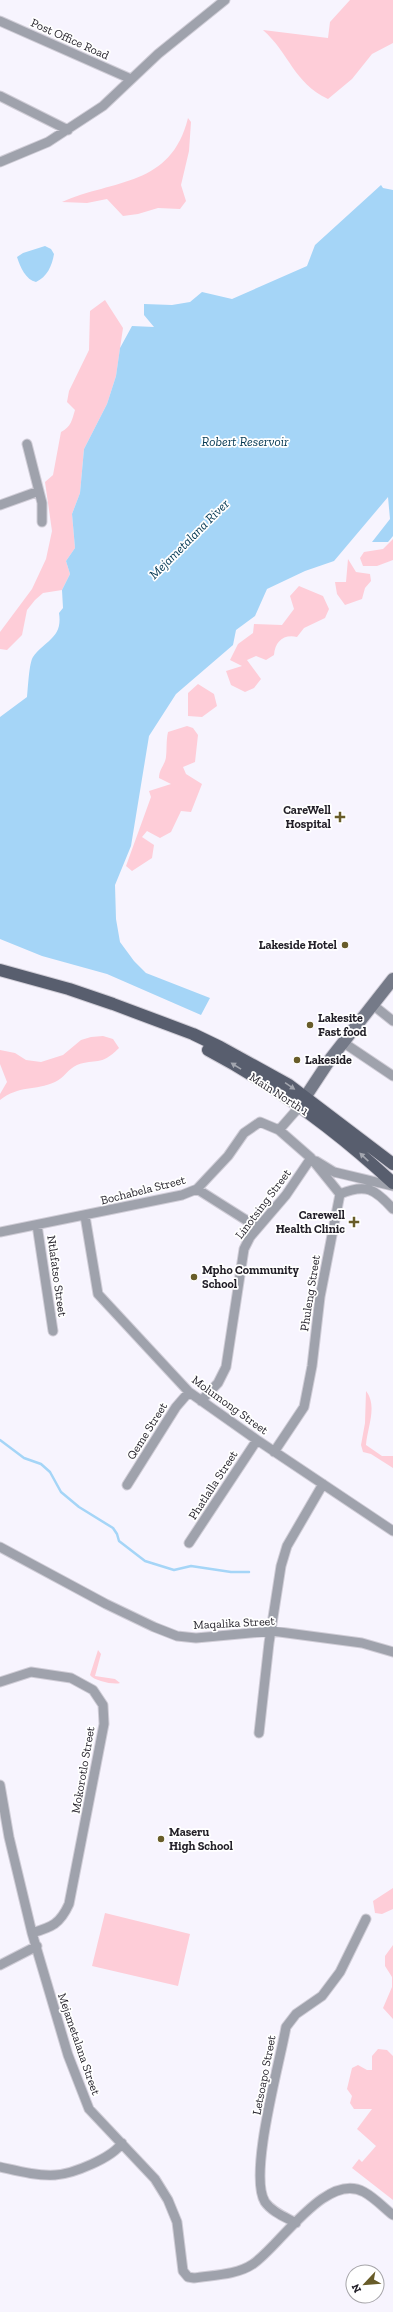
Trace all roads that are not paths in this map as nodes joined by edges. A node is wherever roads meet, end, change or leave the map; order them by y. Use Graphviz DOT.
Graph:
graph roads {
  1 [pos="225,0"];
  2 [pos="0,21"];
  3 [pos="130,79"];
  4 [pos="0,96"];
  5 [pos="68,130"];
  6 [pos="0,162"];
  7 [pos="27,444"];
  8 [pos="39,491"];
  9 [pos="0,505"];
  10 [pos="42,522"];
  11 [pos="0,970"];
  12 [pos="393,979"];
  13 [pos="373,1005"];
  14 [pos="393,1021"];
  15 [pos="344,1043"];
  16 [pos="393,1076"];
  17 [pos="303,1102"];
  18 [pos="279,1130"];
  19 [pos="311,1158"];
  20 [pos="393,1164"];
  21 [pos="393,1185"];
  22 [pos="197,1189"];
  23 [pos="340,1194"];
  24 [pos="393,1209"];
  25 [pos="85,1216"];
  26 [pos="37,1225"];
  27 [pos="258,1227"];
  28 [pos="0,1232"];
  29 [pos="53,1331"];
  30 [pos="189,1392"];
  31 [pos="201,1401"];
  32 [pos="257,1440"];
  33 [pos="274,1452"];
  34 [pos="323,1484"];
  35 [pos="127,1485"];
  36 [pos="393,1531"];
  37 [pos="190,1543"];
  38 [pos="0,1547"];
  39 [pos="272,1631"];
  40 [pos="393,1652"];
  41 [pos="0,1682"];
  42 [pos="259,1733"];
  43 [pos="0,1785"];
  44 [pos="366,1919"];
  45 [pos="32,1933"];
  46 [pos="37,1946"];
  47 [pos="0,1965"];
  48 [pos="122,2143"];
  49 [pos="0,2167"];
  50 [pos="393,2215"];
  51 [pos="296,2223"];
  1 -- 3 [label="street"];
  2 -- 3 [label="street, Post Office Road"];
  3 -- 5 [label="street"];
  4 -- 5 [label="street"];
  5 -- 6 [label="street"];
  7 -- 8 [label="street"];
  8 -- 9 [label="street"];
  8 -- 10 [label="street"];
  11 -- 17 [label="main road, Main North 1"];
  12 -- 13 [label="main road"];
  13 -- 14 [label="street"];
  13 -- 15 [label="main road"];
  15 -- 16 [label="street"];
  15 -- 17 [label="main road"];
  17 -- 18 [label="street"];
  17 -- 20 [label="main road, Main North 1"];
  21 -- 17 [label="main road, Main North 1, one-way"];
  18 -- 19 [label="street"];
  18 -- 22 [label="street, Bochabela Street"];
  19 -- 21 [label="street"];
  19 -- 23 [label="street"];
  19 -- 27 [label="street, Linotsing Street"];
  22 -- 25 [label="street, Bochabela Street"];
  22 -- 27 [label="street"];
  23 -- 24 [label="street"];
  23 -- 33 [label="street, Phuleng Street"];
  25 -- 26 [label="street, Bochabela Street"];
  25 -- 30 [label="street, Molumong Street"];
  26 -- 28 [label="street, Bochabela Street"];
  26 -- 29 [label="street, Ntlafatso Street"];
  27 -- 31 [label="street, Linotsing Street"];
  30 -- 31 [label="street, Molumong Street"];
  30 -- 35 [label="street, Qeme Street"];
  31 -- 32 [label="street, Molumong Street"];
  32 -- 33 [label="street, Molumong Street"];
  32 -- 37 [label="street, Phatlalla Street"];
  33 -- 34 [label="street, Molumong Street"];
  34 -- 36 [label="street, Molumong Street"];
  34 -- 39 [label="street"];
  38 -- 39 [label="street, Maqalika Street"];
  39 -- 40 [label="street, Maqalika Street"];
  39 -- 42 [label="street"];
  41 -- 45 [label="street, Mokorotlo Street"];
  43 -- 45 [label="street, Mejametalana Street"];
  44 -- 51 [label="street, Letsoapo Street"];
  45 -- 46 [label="street, Mejametalana Street"];
  46 -- 47 [label="street"];
  46 -- 48 [label="street, Mejametalana Street"];
  48 -- 49 [label="street"];
  48 -- 51 [label="street, Mejametalana Street"];
  50 -- 51 [label="street, Mejametalana Street"];
}
